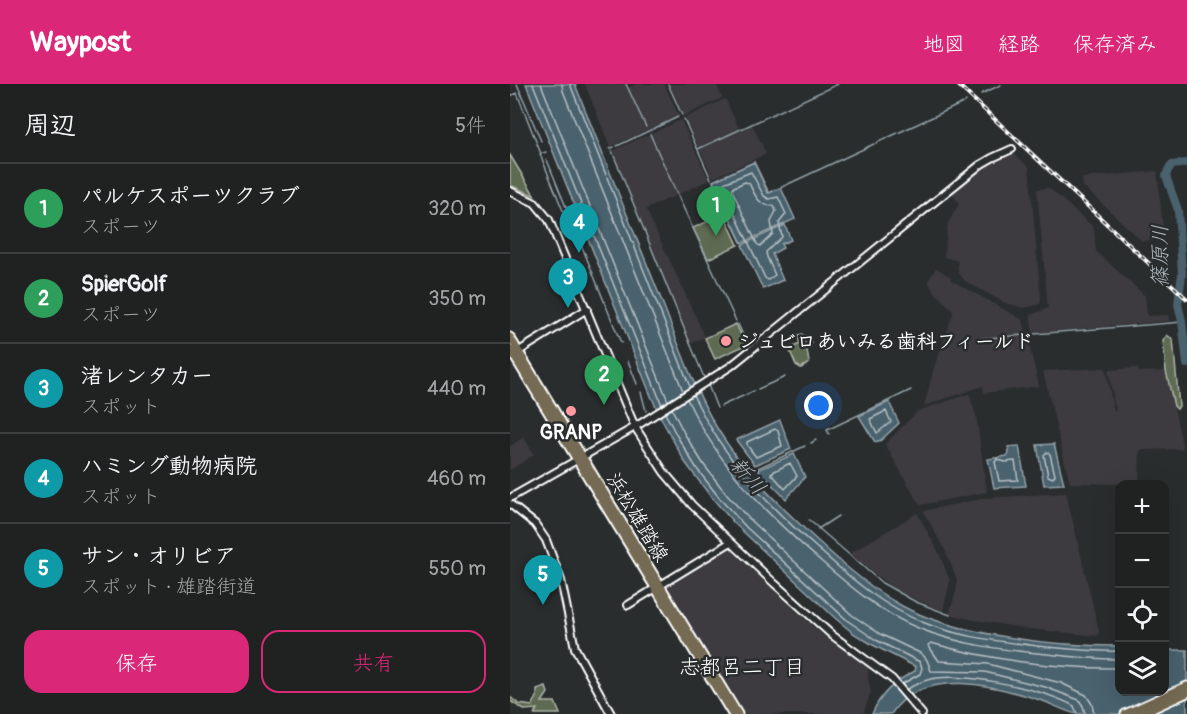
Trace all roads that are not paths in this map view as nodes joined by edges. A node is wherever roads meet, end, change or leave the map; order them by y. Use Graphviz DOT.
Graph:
graph roads {
  1 [pos="1012,149"];
  2 [pos="510,191"];
  3 [pos="587,309"];
  4 [pos="510,337"];
  5 [pos="513,353"];
  6 [pos="635,427"];
  7 [pos="580,459"];
  8 [pos="510,498"];
  9 [pos="510,504"];
  10 [pos="730,542"];
  11 [pos="657,586"];
  12 [pos="628,605"];
  13 [pos="1187,686"];
  14 [pos="1187,693"];
  15 [pos="732,712"];
  16 [pos="611,714"];
  17 [pos="922,714"];
  18 [pos="1125,714"];
  19 [pos="1141,714"];
  1 -- 6 [label="street"];
  2 -- 3 [label="street"];
  3 -- 5 [label="street"];
  3 -- 6 [label="street"];
  4 -- 5 [label="main road, 浜松雄踏線"];
  5 -- 7 [label="main road, 浜松雄踏線"];
  6 -- 7 [label="street"];
  6 -- 10 [label="street"];
  7 -- 8 [label="street"];
  7 -- 11 [label="main road, 浜松雄踏線"];
  9 -- 16 [label="street"];
  10 -- 11 [label="street"];
  10 -- 17 [label="street"];
  11 -- 12 [label="street"];
  11 -- 15 [label="main road, 浜松雄踏線"];
  13 -- 18 [label="main road"];
  14 -- 19 [label="main road"];
}
